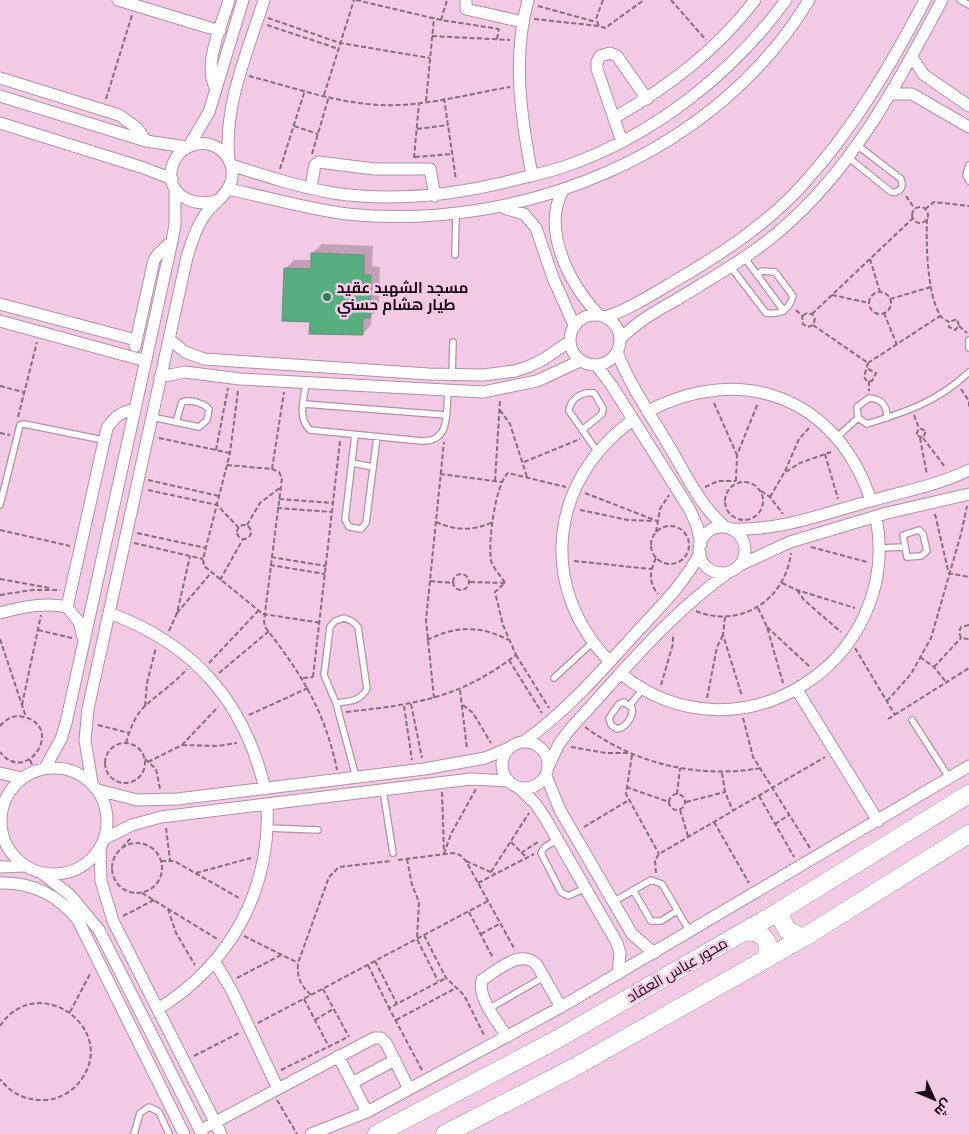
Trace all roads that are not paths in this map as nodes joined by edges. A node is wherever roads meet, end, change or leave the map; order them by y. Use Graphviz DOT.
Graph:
graph roads {
  1 [pos="118,0"];
  2 [pos="229,0"];
  3 [pos="243,0"];
  4 [pos="264,0"];
  5 [pos="466,0"];
  6 [pos="755,0"];
  7 [pos="786,0"];
  8 [pos="809,0"];
  9 [pos="925,0"];
  10 [pos="942,0"];
  11 [pos="960,0"];
  12 [pos="525,1"];
  13 [pos="969,5"];
  14 [pos="524,20"];
  15 [pos="220,31"];
  16 [pos="912,57"];
  17 [pos="0,78"];
  18 [pos="216,89"];
  19 [pos="890,94"];
  20 [pos="0,96"];
  21 [pos="647,99"];
  22 [pos="969,106"];
  23 [pos="614,118"];
  24 [pos="0,123"];
  25 [pos="969,127"];
  26 [pos="146,141"];
  27 [pos="622,142"];
  28 [pos="857,145"];
  29 [pos="188,147"];
  30 [pos="848,158"];
  31 [pos="230,162"];
  32 [pos="969,165"];
  33 [pos="532,175"];
  34 [pos="969,180"];
  35 [pos="174,184"];
  36 [pos="311,187"];
  37 [pos="228,189"];
  38 [pos="563,190"];
  39 [pos="435,196"];
  40 [pos="218,200"];
  41 [pos="497,208"];
  42 [pos="456,213"];
  43 [pos="172,241"];
  44 [pos="455,255"];
  45 [pos="744,257"];
  46 [pos="730,266"];
  47 [pos="757,275"];
  48 [pos="0,304"];
  49 [pos="784,311"];
  50 [pos="602,316"];
  51 [pos="0,321"];
  52 [pos="574,325"];
  53 [pos="620,338"];
  54 [pos="169,339"];
  55 [pos="136,340"];
  56 [pos="969,340"];
  57 [pos="570,341"];
  58 [pos="453,342"];
  59 [pos="969,348"];
  60 [pos="617,352"];
  61 [pos="132,358"];
  62 [pos="146,361"];
  63 [pos="580,361"];
  64 [pos="596,366"];
  65 [pos="969,372"];
  66 [pos="452,375"];
  67 [pos="160,377"];
  68 [pos="306,383"];
  69 [pos="448,391"];
  70 [pos="304,404"];
  71 [pos="135,410"];
  72 [pos="648,411"];
  73 [pos="446,415"];
  74 [pos="152,417"];
  75 [pos="858,418"];
  76 [pos="887,418"];
  77 [pos="633,420"];
  78 [pos="176,422"];
  79 [pos="582,430"];
  80 [pos="355,435"];
  81 [pos="377,437"];
  82 [pos="837,437"];
  83 [pos="103,440"];
  84 [pos="597,451"];
  85 [pos="352,463"];
  86 [pos="373,467"];
  87 [pos="969,470"];
  88 [pos="969,494"];
  89 [pos="871,500"];
  90 [pos="0,505"];
  91 [pos="876,517"];
  92 [pos="728,528"];
  93 [pos="904,547"];
  94 [pos="700,548"];
  95 [pos="879,548"];
  96 [pos="740,565"];
  97 [pos="729,572"];
  98 [pos="67,607"];
  99 [pos="0,613"];
  100 [pos="109,613"];
  101 [pos="84,641"];
  102 [pos="593,642"];
  103 [pos="610,662"];
  104 [pos="620,673"];
  105 [pos="554,678"];
  106 [pos="643,689"];
  107 [pos="792,693"];
  108 [pos="336,703"];
  109 [pos="630,705"];
  110 [pos="912,720"];
  111 [pos="525,742"];
  112 [pos="509,748"];
  113 [pos="969,766"];
  114 [pos="40,770"];
  115 [pos="547,771"];
  116 [pos="0,773"];
  117 [pos="22,778"];
  118 [pos="356,778"];
  119 [pos="950,778"];
  120 [pos="508,781"];
  121 [pos="95,786"];
  122 [pos="518,788"];
  123 [pos="265,789"];
  124 [pos="383,790"];
  125 [pos="969,794"];
  126 [pos="267,805"];
  127 [pos="1,810"];
  128 [pos="878,821"];
  129 [pos="0,825"];
  130 [pos="267,828"];
  131 [pos="318,830"];
  132 [pos="969,834"];
  133 [pos="558,839"];
  134 [pos="102,844"];
  135 [pos="393,853"];
  136 [pos="24,866"];
  137 [pos="0,867"];
  138 [pos="42,873"];
  139 [pos="0,883"];
  140 [pos="586,888"];
  141 [pos="633,890"];
  142 [pos="613,902"];
  143 [pos="678,911"];
  144 [pos="778,912"];
  145 [pos="690,932"];
  146 [pos="744,932"];
  147 [pos="803,938"];
  148 [pos="654,953"];
  149 [pos="766,958"];
  150 [pos="215,962"];
  151 [pos="618,974"];
  152 [pos="544,977"];
  153 [pos="561,1007"];
  154 [pos="490,1008"];
  155 [pos="158,1009"];
  156 [pos="507,1037"];
  157 [pos="143,1051"];
  158 [pos="336,1057"];
  159 [pos="395,1060"];
  160 [pos="176,1082"];
  161 [pos="352,1083"];
  162 [pos="409,1089"];
  163 [pos="275,1090"];
  164 [pos="367,1112"];
  165 [pos="215,1122"];
  166 [pos="201,1132"];
  167 [pos="134,1134"];
  168 [pos="169,1134"];
  169 [pos="184,1134"];
  170 [pos="221,1134"];
  171 [pos="311,1134"];
  172 [pos="378,1134"];
  173 [pos="445,1134"];
  1 -- 15 [label="street"];
  2 -- 15 [label="street"];
  3 -- 18 [label="street"];
  4 -- 31 [label="street"];
  5 -- 14 [label="street"];
  6 -- 21 [label="street"];
  7 -- 27 [label="street"];
  8 -- 38 [label="street"];
  9 -- 50 [label="street"];
  10 -- 16 [label="street"];
  11 -- 13 [label="lane"];
  12 -- 14 [label="street"];
  14 -- 33 [label="street"];
  15 -- 18 [label="street"];
  16 -- 19 [label="street"];
  16 -- 22 [label="street"];
  17 -- 26 [label="street"];
  18 -- 29 [label="street"];
  19 -- 25 [label="street"];
  19 -- 28 [label="street"];
  20 -- 26 [label="street"];
  21 -- 23 [label="street"];
  21 -- 23 [label="street"];
  23 -- 27 [label="street"];
  24 -- 35 [label="street"];
  26 -- 29 [label="street"];
  27 -- 33 [label="street"];
  28 -- 30 [label="street"];
  28 -- 30 [label="lane"];
  29 -- 31 [label="street"];
  29 -- 35 [label="street"];
  30 -- 45 [label="street"];
  31 -- 36 [label="street"];
  31 -- 37 [label="street"];
  32 -- 34 [label="lane"];
  33 -- 39 [label="street"];
  35 -- 40 [label="street"];
  35 -- 43 [label="street"];
  36 -- 39 [label="street"];
  36 -- 39 [label="street"];
  37 -- 40 [label="street"];
  37 -- 42 [label="street"];
  38 -- 41 [label="street"];
  38 -- 50 [label="street"];
  40 -- 54 [label="street"];
  41 -- 42 [label="street"];
  41 -- 52 [label="street"];
  42 -- 44 [label="lane"];
  43 -- 55 [label="street"];
  43 -- 62 [label="street"];
  45 -- 46 [label="street"];
  45 -- 47 [label="lane"];
  46 -- 49 [label="lane"];
  46 -- 53 [label="street"];
  47 -- 49 [label="lane"];
  47 -- 49 [label="lane"];
  48 -- 55 [label="street"];
  50 -- 52 [label="street"];
  50 -- 53 [label="street"];
  51 -- 61 [label="street"];
  52 -- 57 [label="street"];
  53 -- 60 [label="street"];
  54 -- 66 [label="street"];
  54 -- 67 [label="street"];
  55 -- 61 [label="street"];
  56 -- 59 [label="lane"];
  57 -- 63 [label="street"];
  57 -- 66 [label="street"];
  58 -- 66 [label="lane"];
  60 -- 64 [label="street"];
  60 -- 72 [label="street"];
  61 -- 62 [label="street"];
  62 -- 71 [label="street"];
  63 -- 64 [label="street"];
  63 -- 69 [label="street"];
  64 -- 77 [label="street"];
  65 -- 76 [label="lane"];
  67 -- 68 [label="street"];
  67 -- 74 [label="street"];
  68 -- 69 [label="street"];
  68 -- 70 [label="lane"];
  69 -- 73 [label="lane"];
  70 -- 73 [label="lane"];
  70 -- 80 [label="lane"];
  71 -- 83 [label="street"];
  71 -- 101 [label="street"];
  72 -- 82 [label="street"];
  72 -- 92 [label="street"];
  73 -- 81 [label="lane"];
  74 -- 78 [label="lane"];
  74 -- 100 [label="street"];
  75 -- 76 [label="lane"];
  75 -- 76 [label="lane"];
  75 -- 82 [label="lane"];
  77 -- 84 [label="street"];
  77 -- 94 [label="street"];
  78 -- 78 [label="lane"];
  79 -- 79 [label="lane"];
  79 -- 84 [label="lane"];
  80 -- 81 [label="lane"];
  80 -- 85 [label="lane"];
  81 -- 86 [label="lane"];
  82 -- 89 [label="street"];
  83 -- 90 [label="lane"];
  83 -- 98 [label="street"];
  84 -- 102 [label="street"];
  85 -- 86 [label="lane"];
  85 -- 86 [label="lane"];
  87 -- 89 [label="street"];
  88 -- 91 [label="street"];
  89 -- 92 [label="street"];
  91 -- 95 [label="street"];
  91 -- 96 [label="street"];
  92 -- 94 [label="street"];
  92 -- 96 [label="street"];
  93 -- 93 [label="lane"];
  93 -- 95 [label="lane"];
  94 -- 97 [label="street"];
  94 -- 103 [label="street"];
  95 -- 107 [label="street"];
  96 -- 97 [label="street"];
  97 -- 104 [label="street"];
  98 -- 99 [label="street"];
  98 -- 101 [label="street"];
  100 -- 121 [label="street"];
  100 -- 123 [label="street"];
  101 -- 114 [label="street"];
  102 -- 103 [label="street"];
  102 -- 105 [label="lane"];
  103 -- 111 [label="street"];
  104 -- 106 [label="street"];
  104 -- 115 [label="street"];
  106 -- 107 [label="street"];
  106 -- 109 [label="lane"];
  107 -- 128 [label="street"];
  108 -- 108 [label="lane"];
  108 -- 118 [label="lane"];
  109 -- 109 [label="lane"];
  110 -- 119 [label="lane"];
  111 -- 112 [label="street"];
  111 -- 115 [label="street"];
  112 -- 118 [label="street"];
  112 -- 120 [label="street"];
  113 -- 119 [label="street"];
  114 -- 117 [label="street"];
  114 -- 121 [label="street"];
  115 -- 122 [label="street"];
  115 -- 142 [label="street"];
  116 -- 117 [label="street"];
  117 -- 127 [label="street"];
  118 -- 123 [label="street"];
  119 -- 128 [label="street"];
  120 -- 122 [label="street"];
  120 -- 124 [label="street"];
  121 -- 123 [label="street"];
  121 -- 134 [label="street"];
  122 -- 133 [label="street"];
  124 -- 126 [label="street"];
  124 -- 135 [label="lane"];
  125 -- 144 [label="main road, محور عباس العقاد"];
  126 -- 130 [label="street"];
  126 -- 134 [label="street"];
  127 -- 129 [label="street"];
  128 -- 145 [label="street"];
  129 -- 136 [label="street"];
  130 -- 131 [label="lane"];
  130 -- 150 [label="street"];
  132 -- 147 [label="main road"];
  133 -- 140 [label="street"];
  133 -- 140 [label="lane"];
  134 -- 138 [label="street"];
  134 -- 155 [label="street"];
  136 -- 137 [label="street"];
  136 -- 138 [label="street"];
  138 -- 160 [label="street"];
  139 -- 157 [label="street"];
  140 -- 151 [label="street"];
  141 -- 142 [label="lane"];
  141 -- 143 [label="lane"];
  141 -- 143 [label="lane"];
  142 -- 148 [label="street"];
  143 -- 145 [label="lane"];
  144 -- 146 [label="main road, محور عباس العقاد"];
  144 -- 147 [label="main road"];
  145 -- 148 [label="street"];
  146 -- 149 [label="main road"];
  146 -- 172 [label="main road, محور عباس العقاد"];
  147 -- 149 [label="main road"];
  148 -- 151 [label="street"];
  149 -- 173 [label="main road"];
  150 -- 155 [label="street"];
  150 -- 163 [label="street"];
  151 -- 153 [label="street"];
  152 -- 153 [label="street"];
  152 -- 154 [label="lane"];
  152 -- 154 [label="street"];
  153 -- 156 [label="street"];
  154 -- 156 [label="street"];
  155 -- 165 [label="street"];
  156 -- 162 [label="street"];
  157 -- 160 [label="street"];
  157 -- 169 [label="street"];
  158 -- 159 [label="street"];
  158 -- 161 [label="street"];
  158 -- 163 [label="street"];
  159 -- 161 [label="street"];
  159 -- 162 [label="street"];
  160 -- 166 [label="street"];
  161 -- 164 [label="street"];
  162 -- 164 [label="street"];
  163 -- 165 [label="street"];
  164 -- 171 [label="street"];
  165 -- 166 [label="street"];
  165 -- 170 [label="street"];
  167 -- 168 [label="lane"];
}
